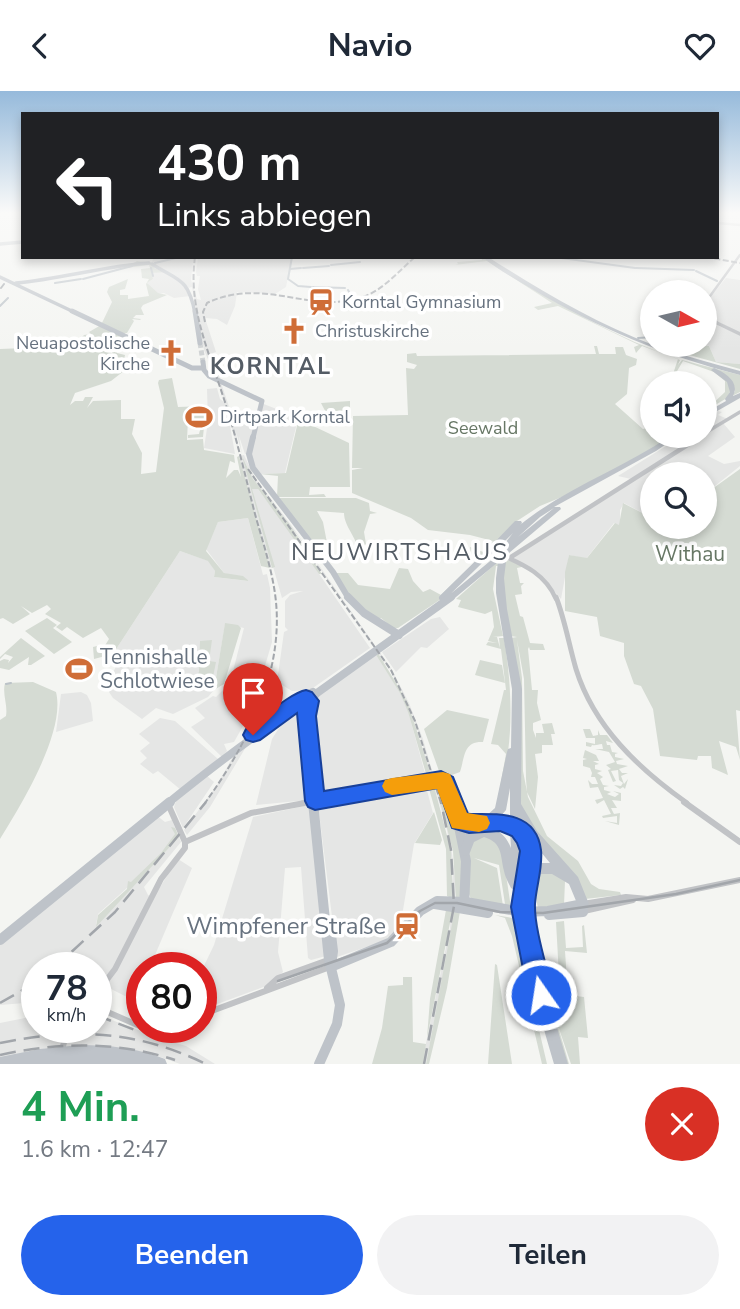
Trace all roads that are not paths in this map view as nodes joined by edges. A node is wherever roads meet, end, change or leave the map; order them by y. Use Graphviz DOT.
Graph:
graph roads {
  1 [pos="487,259"];
  2 [pos="737,259"];
  3 [pos="152,262"];
  4 [pos="0,277"];
  5 [pos="9,281"];
  6 [pos="15,283"];
  7 [pos="0,285"];
  8 [pos="718,285"];
  9 [pos="718,324"];
  10 [pos="740,334"];
  11 [pos="640,341"];
  12 [pos="200,343"];
  13 [pos="640,343"];
  14 [pos="683,357"];
  15 [pos="694,363"];
  16 [pos="740,373"];
  17 [pos="740,385"];
  18 [pos="740,395"];
  19 [pos="728,400"];
  20 [pos="717,407"];
  21 [pos="740,412"];
  22 [pos="717,426"];
  23 [pos="658,448"];
  24 [pos="681,448"];
  25 [pos="578,493"];
  26 [pos="513,541"];
  27 [pos="498,555"];
  28 [pos="387,627"];
  29 [pos="400,631"];
  30 [pos="388,639"];
  31 [pos="303,703"];
  32 [pos="512,752"];
  33 [pos="515,797"];
  34 [pos="313,801"];
  35 [pos="172,804"];
  36 [pos="463,825"];
  37 [pos="513,826"];
  38 [pos="487,827"];
  39 [pos="184,841"];
  40 [pos="740,842"];
  41 [pos="465,851"];
  42 [pos="740,880"];
  43 [pos="520,884"];
  44 [pos="458,902"];
  45 [pos="582,907"];
  46 [pos="521,913"];
  47 [pos="0,940"];
  48 [pos="333,962"];
  49 [pos="112,973"];
  50 [pos="217,1009"];
  51 [pos="59,1058"];
  52 [pos="0,1064"];
  53 [pos="35,1064"];
  54 [pos="129,1064"];
  55 [pos="160,1064"];
  56 [pos="319,1064"];
  57 [pos="554,1064"];
  58 [pos="561,1064"];
  1 -- 11 [label="highway"];
  1 -- 13 [label="highway"];
  2 -- 8 [label="street"];
  3 -- 6 [label="main road"];
  3 -- 12 [label="main road"];
  4 -- 5 [label="main road"];
  5 -- 6 [label="main road"];
  5 -- 7 [label="main road"];
  6 -- 28 [label="main road"];
  9 -- 10 [label="street"];
  14 -- 15 [label="highway"];
  14 -- 16 [label="highway"];
  14 -- 16 [label="highway"];
  15 -- 16 [label="highway"];
  15 -- 19 [label="highway"];
  16 -- 17 [label="highway"];
  18 -- 19 [label="highway"];
  19 -- 20 [label="highway"];
  21 -- 22 [label="street"];
  23 -- 25 [label="highway"];
  24 -- 27 [label="street"];
  25 -- 26 [label="highway"];
  25 -- 27 [label="highway"];
  25 -- 27 [label="highway"];
  27 -- 29 [label="main road"];
  27 -- 29 [label="main road"];
  27 -- 32 [label="highway"];
  27 -- 33 [label="highway"];
  27 -- 40 [label="street"];
  28 -- 29 [label="main road"];
  28 -- 30 [label="main road"];
  29 -- 30 [label="main road"];
  29 -- 31 [label="main road"];
  30 -- 31 [label="main road"];
  31 -- 34 [label="main road"];
  31 -- 35 [label="main road"];
  32 -- 37 [label="highway"];
  32 -- 38 [label="highway"];
  33 -- 37 [label="highway"];
  33 -- 45 [label="highway"];
  34 -- 36 [label="main road"];
  34 -- 39 [label="street"];
  34 -- 48 [label="main road"];
  35 -- 39 [label="street"];
  35 -- 47 [label="main road"];
  36 -- 38 [label="highway"];
  36 -- 41 [label="main road"];
  37 -- 43 [label="highway"];
  37 -- 46 [label="highway"];
  38 -- 41 [label="highway"];
  38 -- 43 [label="highway"];
  38 -- 43 [label="highway"];
  39 -- 49 [label="street"];
  41 -- 44 [label="main road"];
  42 -- 45 [label="street"];
  43 -- 45 [label="highway"];
  43 -- 46 [label="highway"];
  44 -- 45 [label="main road"];
  44 -- 45 [label="main road"];
  44 -- 48 [label="main road"];
  46 -- 57 [label="highway"];
  46 -- 58 [label="highway"];
  48 -- 50 [label="street"];
  48 -- 56 [label="main road"];
  51 -- 52 [label="highway"];
  51 -- 53 [label="highway"];
  51 -- 54 [label="highway"];
  51 -- 55 [label="highway"];
}
